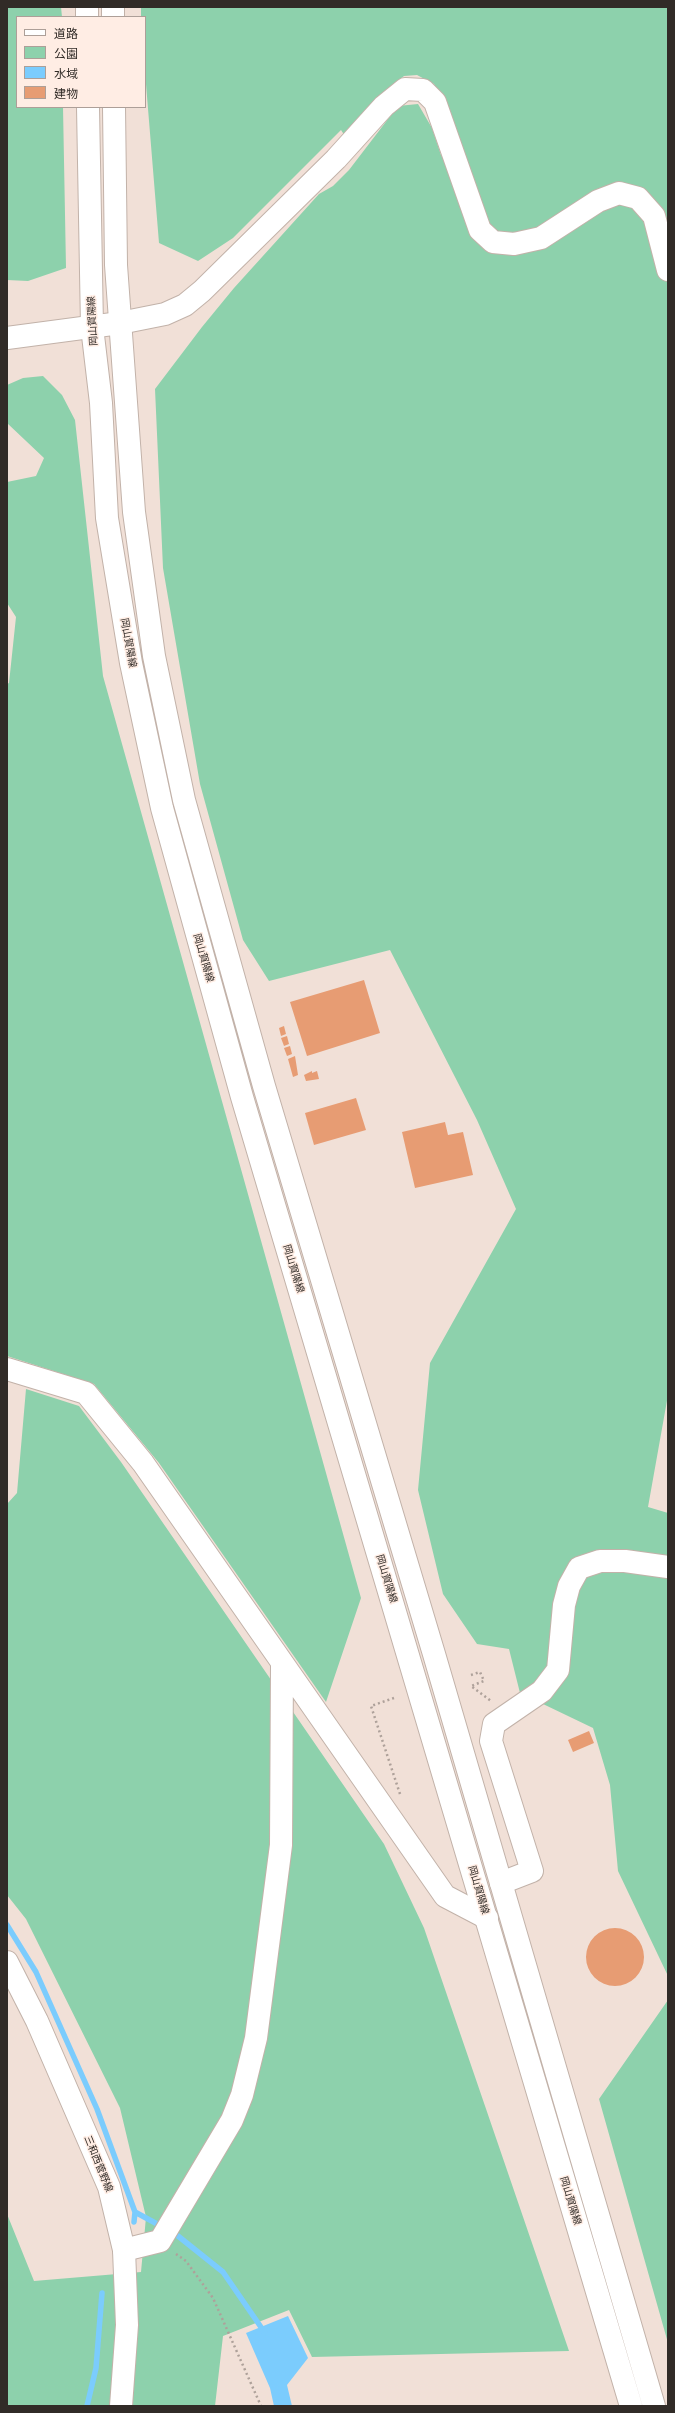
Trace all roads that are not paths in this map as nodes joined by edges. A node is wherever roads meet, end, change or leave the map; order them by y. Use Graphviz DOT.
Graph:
graph roads {
  1 [pos="88,108"];
  2 [pos="114,108"];
  3 [pos="668,270"];
  4 [pos="120,323"];
  5 [pos="92,327"];
  6 [pos="7,338"];
  7 [pos="7,1369"];
  8 [pos="668,1567"];
  9 [pos="282,1665"];
  10 [pos="501,1883"];
  11 [pos="487,1918"];
  12 [pos="7,1962"];
  13 [pos="124,2250"];
  14 [pos="121,2406"];
  15 [pos="631,2406"];
  16 [pos="654,2406"];
  1 -- 5 [label="main road, 岡山賀陽線"];
  2 -- 4 [label="main road"];
  3 -- 4 [label="main road"];
  4 -- 5 [label="main road"];
  4 -- 10 [label="main road"];
  5 -- 6 [label="main road"];
  5 -- 11 [label="main road, 岡山賀陽線"];
  7 -- 9 [label="main road"];
  8 -- 10 [label="main road"];
  9 -- 11 [label="main road"];
  9 -- 13 [label="main road"];
  10 -- 16 [label="main road"];
  11 -- 15 [label="main road, 岡山賀陽線"];
  12 -- 13 [label="main road, 三和西菅野線"];
  13 -- 14 [label="main road, 三和西菅野線"];
}
